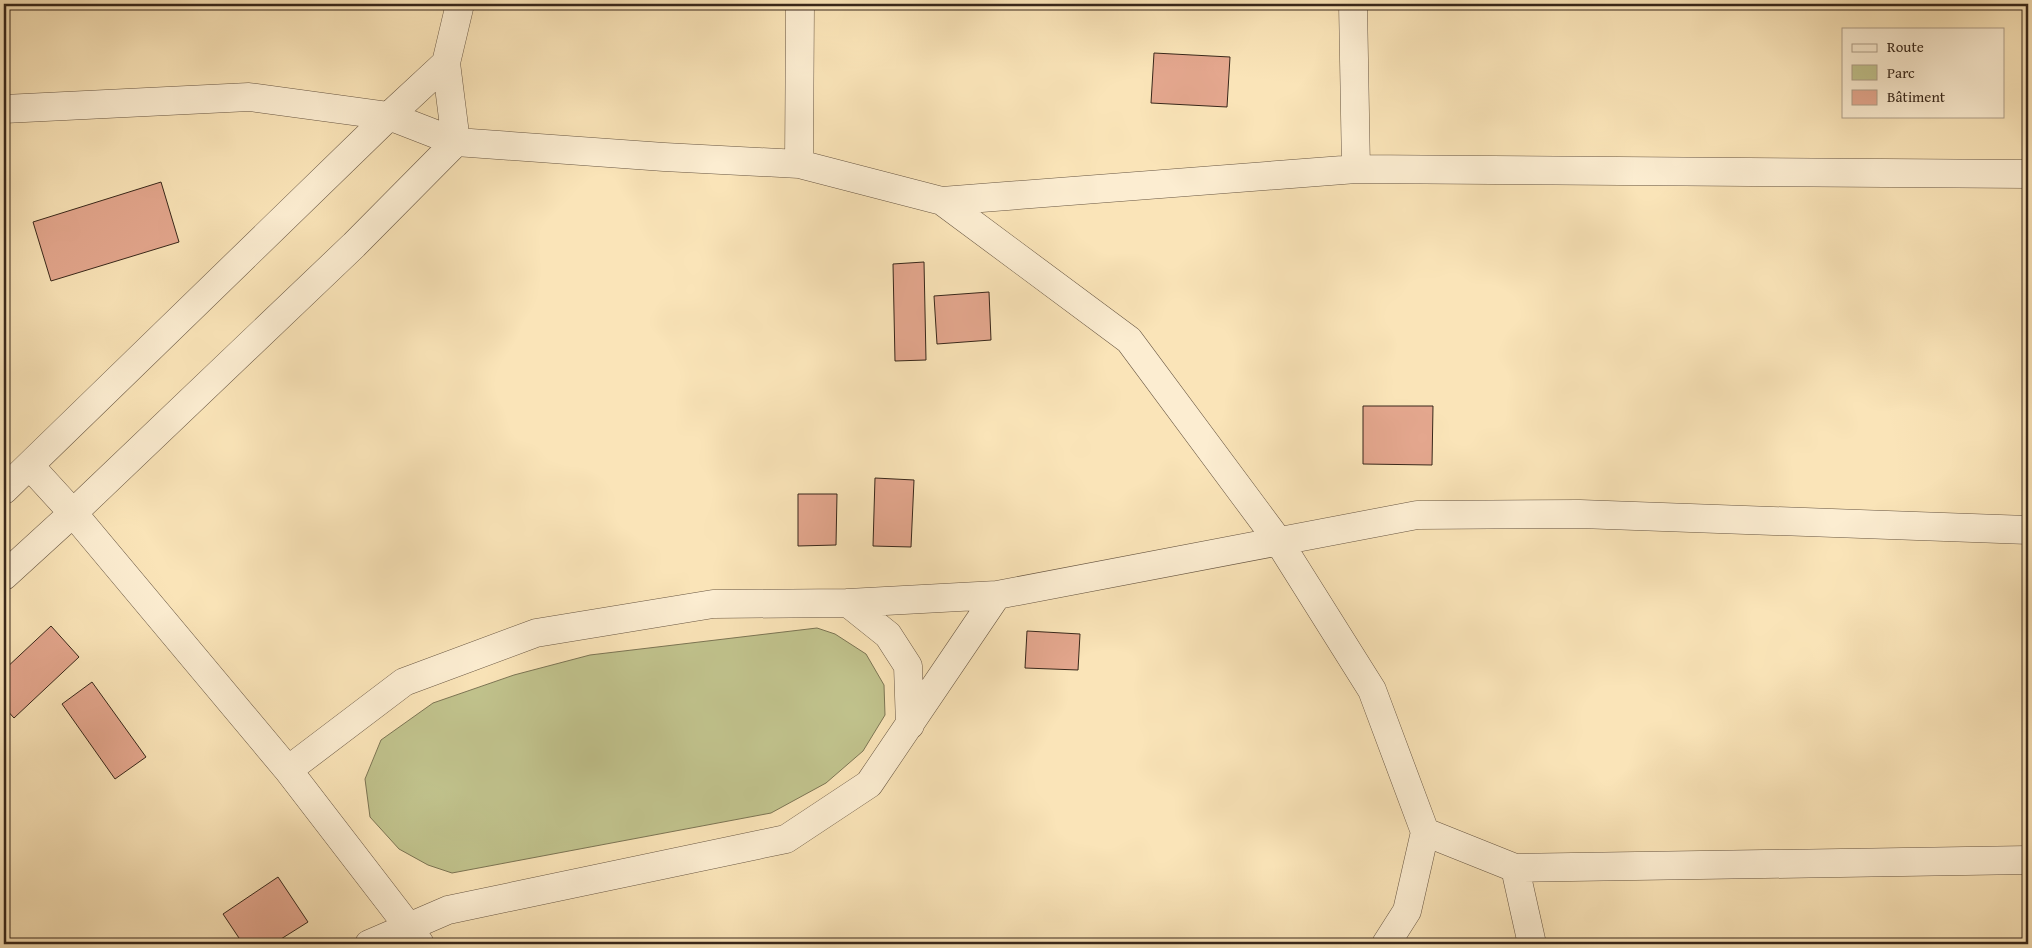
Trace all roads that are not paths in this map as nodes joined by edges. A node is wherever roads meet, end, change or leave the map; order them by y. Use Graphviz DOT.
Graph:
graph roads {
  1 [pos="460,4"];
  2 [pos="800,4"];
  3 [pos="1353,4"];
  4 [pos="446,63"];
  5 [pos="4,109"];
  6 [pos="389,116"];
  7 [pos="456,142"];
  8 [pos="799,164"];
  9 [pos="1356,169"];
  10 [pos="2028,174"];
  11 [pos="942,201"];
  12 [pos="30,466"];
  13 [pos="4,490"];
  14 [pos="73,513"];
  15 [pos="2028,530"];
  16 [pos="1280,542"];
  17 [pos="4,576"];
  18 [pos="997,595"];
  19 [pos="848,603"];
  20 [pos="910,725"];
  21 [pos="288,770"];
  22 [pos="1425,832"];
  23 [pos="2028,860"];
  24 [pos="1515,868"];
  25 [pos="414,935"];
  26 [pos="369,944"];
  27 [pos="1386,944"];
  28 [pos="1532,944"];
  1 -- 4 [label="street"];
  2 -- 8 [label="street"];
  3 -- 9 [label="street"];
  4 -- 6 [label="street"];
  4 -- 7 [label="street"];
  5 -- 6 [label="street"];
  6 -- 7 [label="street"];
  6 -- 12 [label="street"];
  7 -- 8 [label="street"];
  7 -- 14 [label="street"];
  8 -- 11 [label="street"];
  9 -- 10 [label="street"];
  9 -- 11 [label="street"];
  11 -- 16 [label="street"];
  12 -- 13 [label="street"];
  12 -- 14 [label="street"];
  14 -- 17 [label="street"];
  14 -- 21 [label="street"];
  15 -- 16 [label="street"];
  16 -- 18 [label="street"];
  16 -- 22 [label="street"];
  18 -- 19 [label="street"];
  18 -- 20 [label="street"];
  19 -- 20 [label="street"];
  19 -- 21 [label="street"];
  20 -- 25 [label="street"];
  21 -- 25 [label="street"];
  22 -- 24 [label="street"];
  22 -- 27 [label="street"];
  23 -- 24 [label="street"];
  24 -- 28 [label="street"];
  25 -- 26 [label="street"];
}
